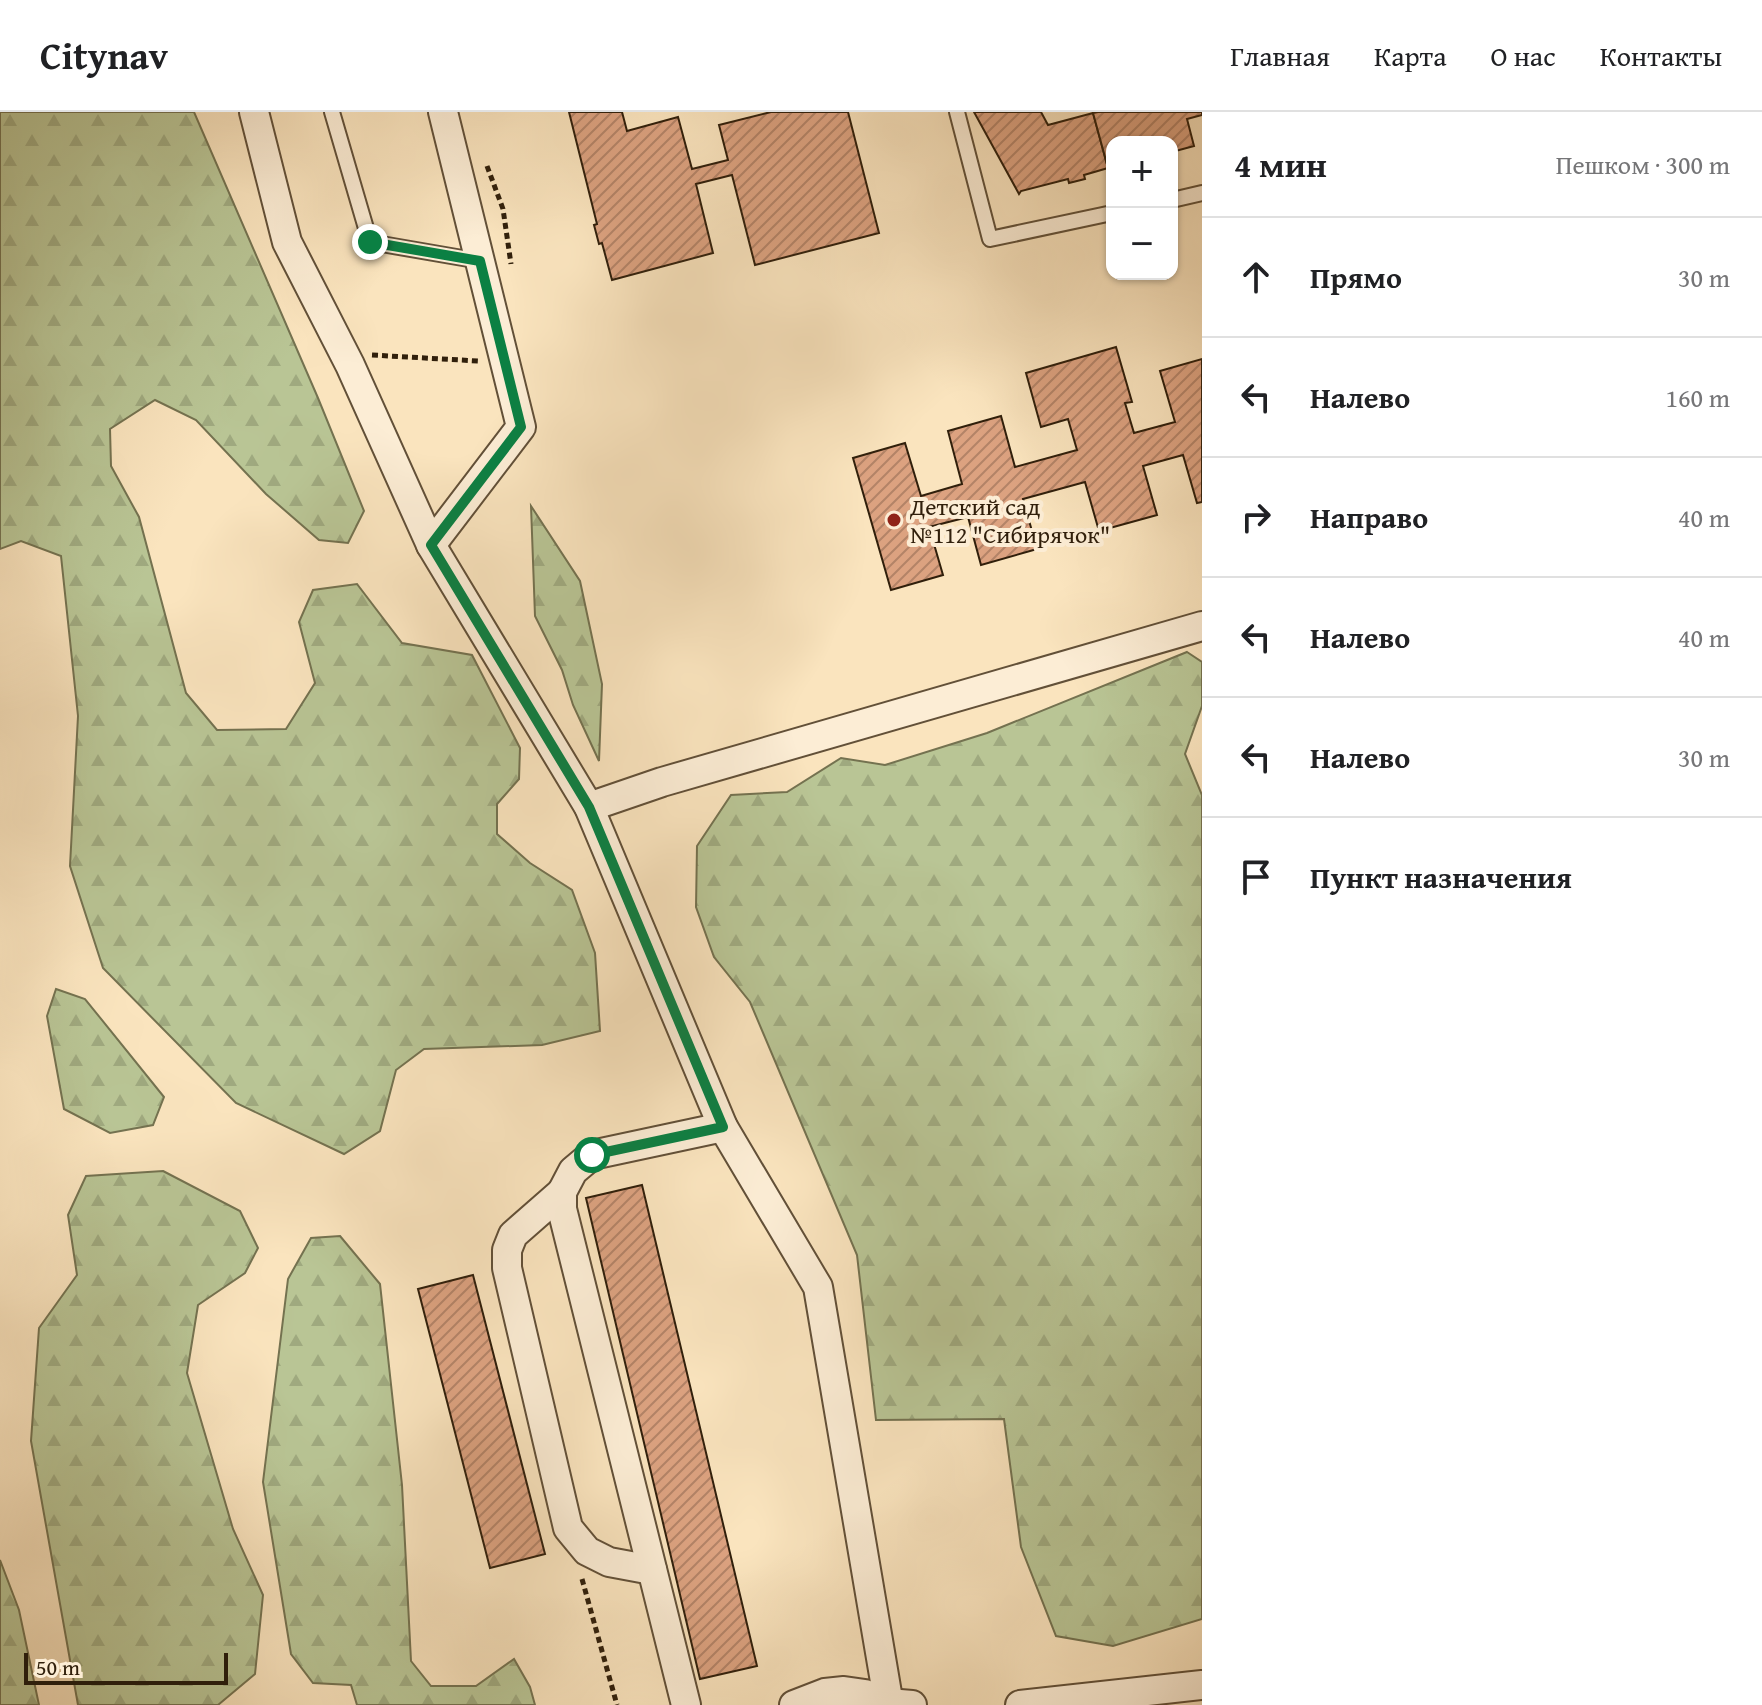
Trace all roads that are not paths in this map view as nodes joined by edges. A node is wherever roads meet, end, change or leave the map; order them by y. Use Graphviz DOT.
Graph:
graph roads {
  1 [pos="254,112"];
  2 [pos="332,112"];
  3 [pos="443,112"];
  4 [pos="957,112"];
  5 [pos="1202,193"];
  6 [pos="1178,199"];
  7 [pos="1106,214"];
  8 [pos="480,261"];
  9 [pos="431,545"];
  10 [pos="1202,626"];
  11 [pos="589,807"];
  12 [pos="723,1127"];
  13 [pos="562,1192"];
  14 [pos="652,1570"];
  15 [pos="1202,1685"];
  16 [pos="1108,1701"];
  17 [pos="896,1704"];
  18 [pos="686,1705"];
  19 [pos="794,1705"];
  20 [pos="1020,1705"];
  1 -- 9 [label="street"];
  2 -- 8 [label="lane"];
  3 -- 8 [label="street"];
  4 -- 7 [label="lane"];
  5 -- 6 [label="lane"];
  8 -- 9 [label="street"];
  9 -- 11 [label="street"];
  10 -- 11 [label="street"];
  11 -- 12 [label="street"];
  12 -- 13 [label="street"];
  12 -- 17 [label="street"];
  13 -- 14 [label="street"];
  13 -- 14 [label="street"];
  14 -- 18 [label="street"];
  15 -- 16 [label="street"];
  16 -- 20 [label="street"];
  17 -- 19 [label="street"];
}
